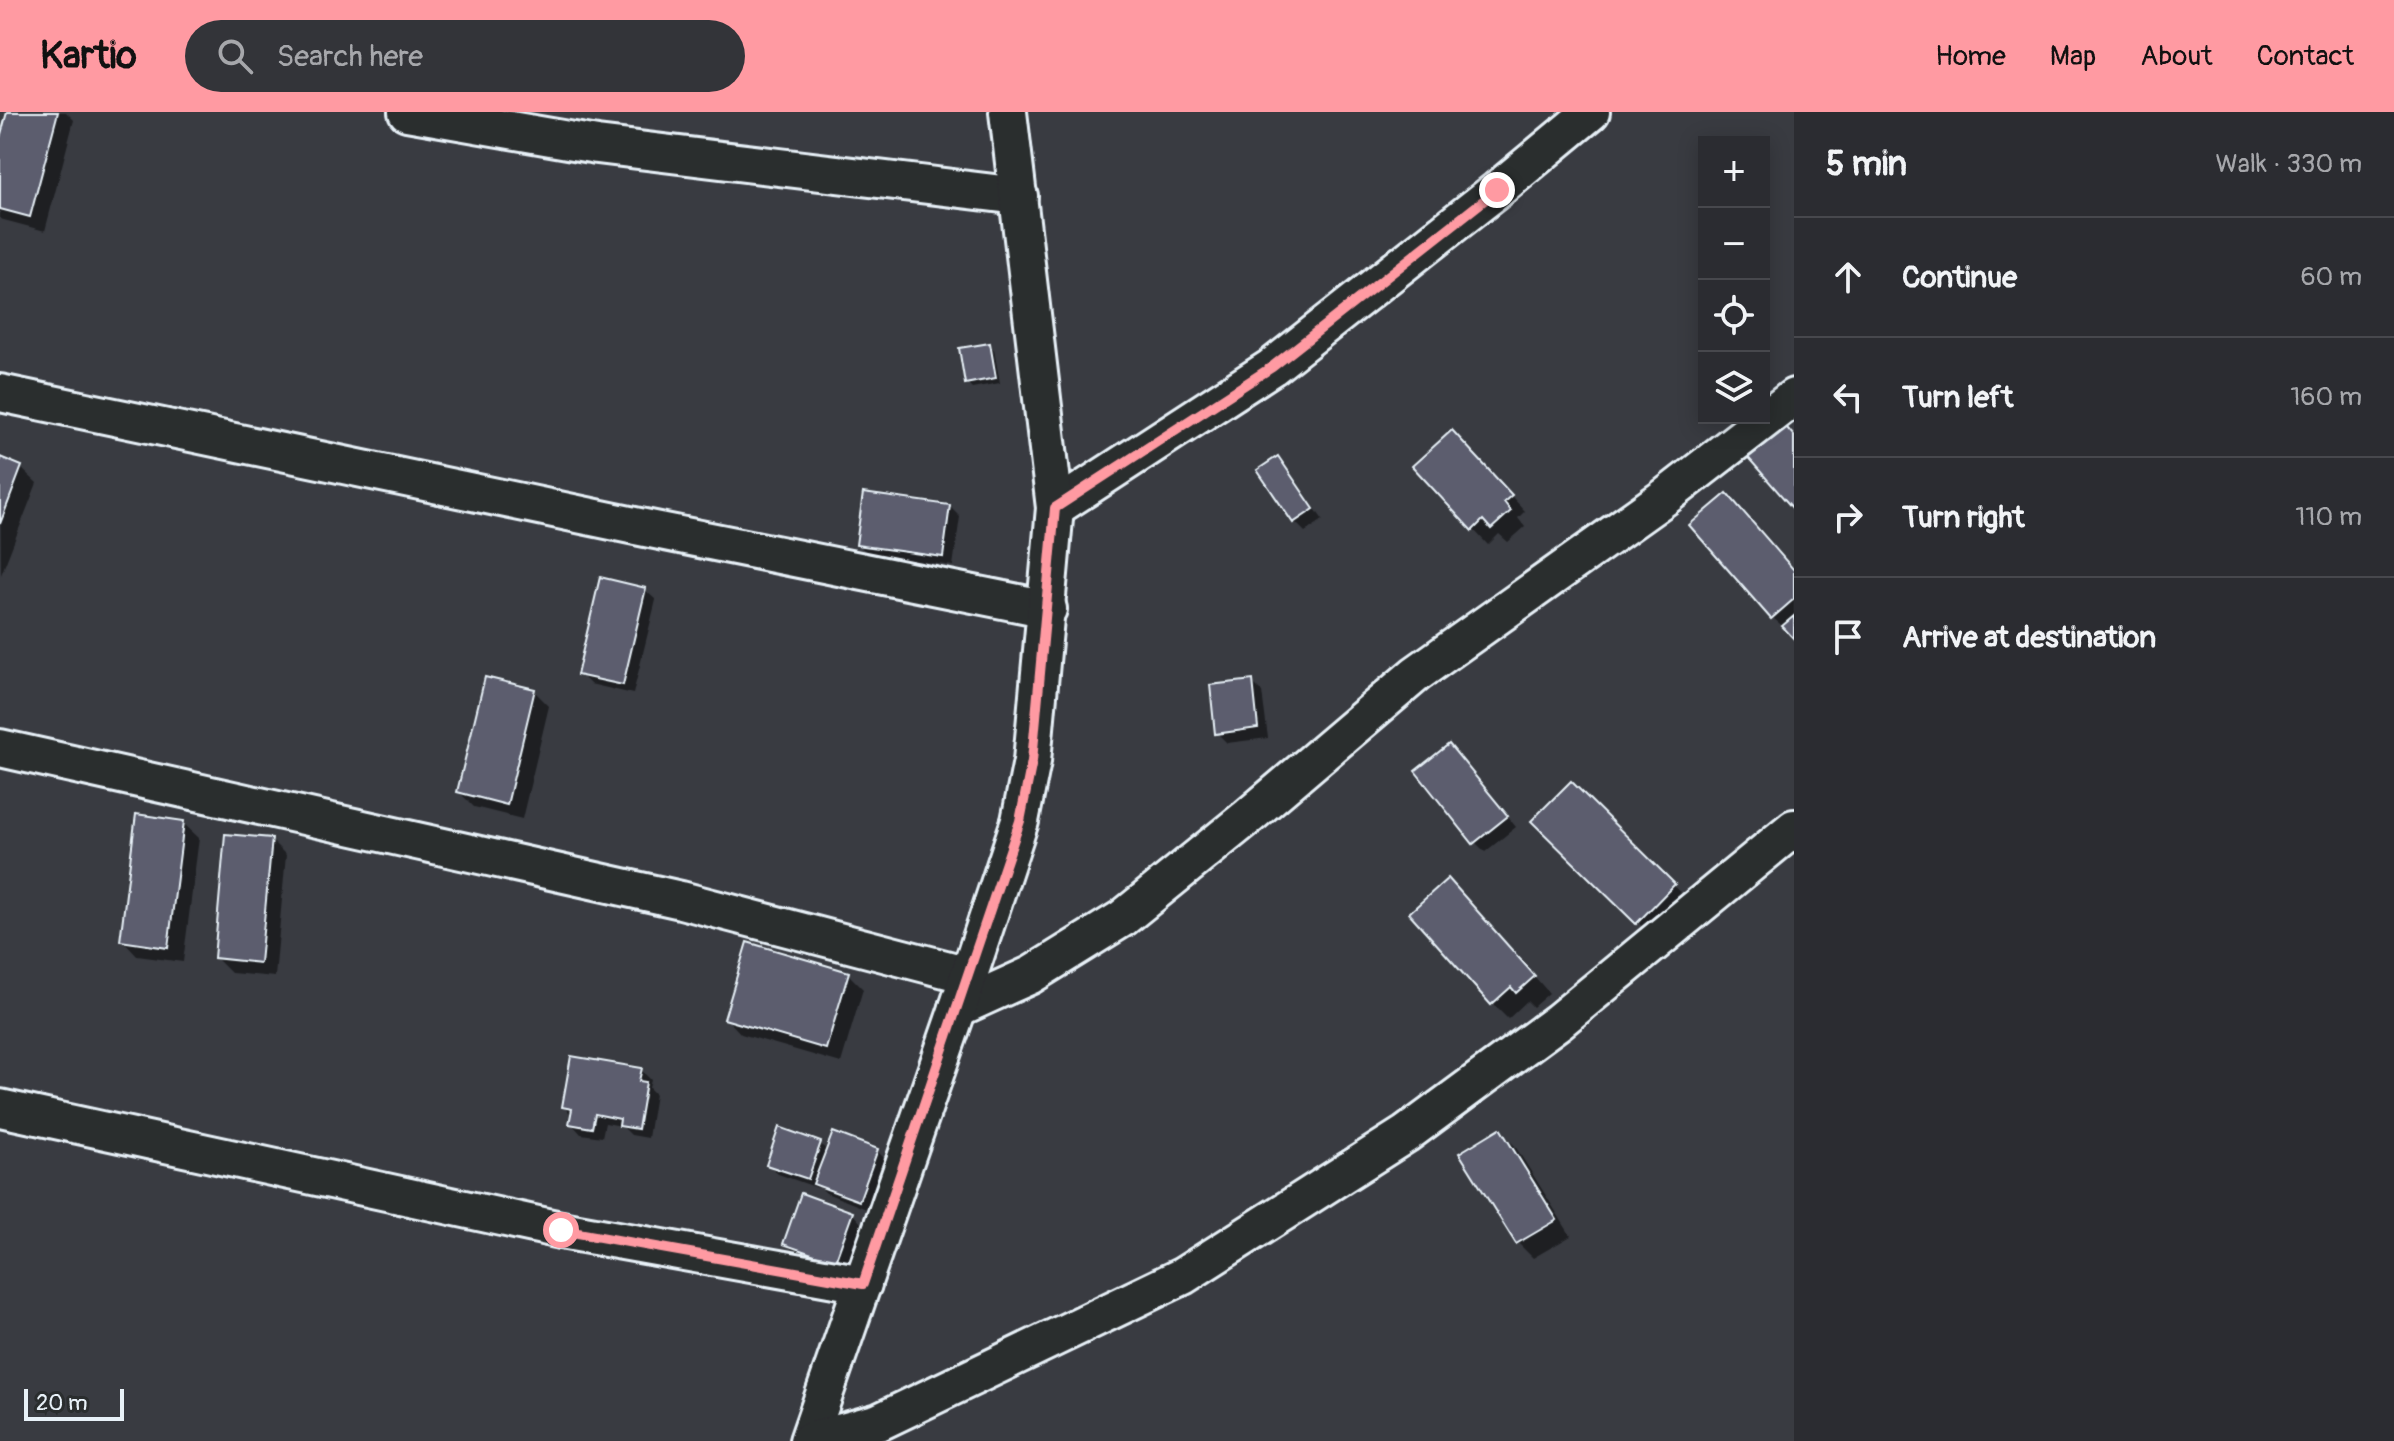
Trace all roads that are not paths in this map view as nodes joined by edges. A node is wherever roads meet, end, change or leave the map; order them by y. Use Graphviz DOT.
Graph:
graph roads {
  1 [pos="407,112"];
  2 [pos="1008,112"];
  3 [pos="1591,112"];
  4 [pos="1019,196"];
  5 [pos="0,393"];
  6 [pos="1794,397"];
  7 [pos="1055,508"];
  8 [pos="1048,609"];
  9 [pos="0,748"];
  10 [pos="1794,828"];
  11 [pos="963,992"];
  12 [pos="0,1108"];
  13 [pos="863,1284"];
  14 [pos="808,1441"];
  1 -- 4 [label="street"];
  2 -- 4 [label="street"];
  3 -- 7 [label="street"];
  4 -- 7 [label="street"];
  5 -- 8 [label="street"];
  6 -- 11 [label="street"];
  7 -- 8 [label="street"];
  8 -- 11 [label="street"];
  9 -- 11 [label="street"];
  10 -- 14 [label="street"];
  11 -- 13 [label="street"];
  12 -- 13 [label="street"];
  13 -- 14 [label="street"];
}
